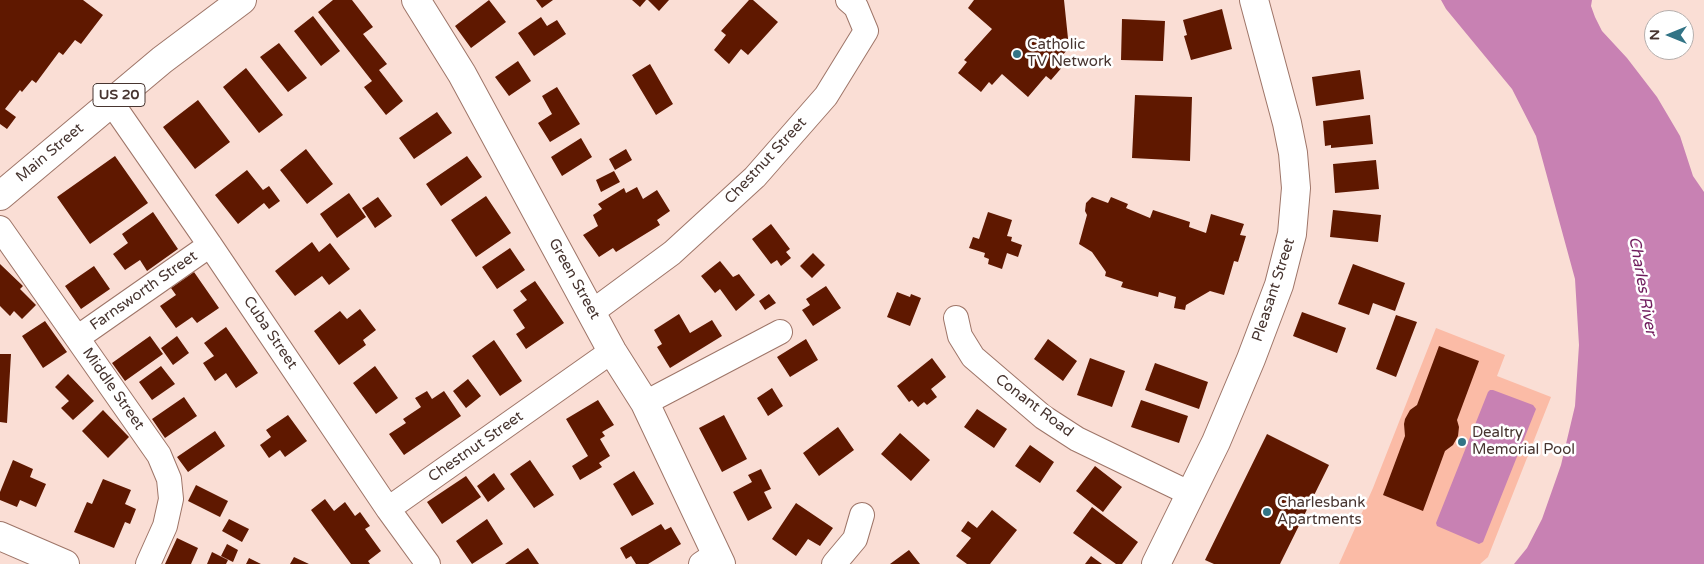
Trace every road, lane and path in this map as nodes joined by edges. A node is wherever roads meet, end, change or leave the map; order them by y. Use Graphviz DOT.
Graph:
graph roads {
  1 [pos="242,0"];
  2 [pos="416,0"];
  3 [pos="848,0"];
  4 [pos="1254,0"];
  5 [pos="111,102"];
  6 [pos="0,196"];
  7 [pos="0,228"];
  8 [pos="210,244"];
  9 [pos="592,312"];
  10 [pos="956,318"];
  11 [pos="780,332"];
  12 [pos="77,338"];
  13 [pos="612,351"];
  14 [pos="645,403"];
  15 [pos="1191,494"];
  16 [pos="388,509"];
  17 [pos="862,515"];
  18 [pos="0,536"];
  19 [pos="713,561"];
  20 [pos="65,564"];
  21 [pos="148,564"];
  22 [pos="428,564"];
  23 [pos="834,564"];
  24 [pos="1156,564"];
  1 -- 5 [label="street, Main Street / US 20"];
  2 -- 9 [label="street, Green Street"];
  3 -- 9 [label="street, Chestnut Street"];
  4 -- 15 [label="street, Pleasant Street"];
  5 -- 6 [label="street, Main Street / US 20"];
  5 -- 8 [label="street, Cuba Street"];
  7 -- 12 [label="street, Middle Street"];
  8 -- 12 [label="street, Farnsworth Street"];
  8 -- 16 [label="street, Cuba Street"];
  9 -- 13 [label="street, Green Street"];
  10 -- 15 [label="street, Conant Road"];
  11 -- 14 [label="street"];
  12 -- 21 [label="street, Middle Street"];
  13 -- 14 [label="street, Green Street"];
  13 -- 16 [label="street, Chestnut Street"];
  14 -- 19 [label="street, Green Street"];
  15 -- 24 [label="street, Pleasant Street"];
  16 -- 22 [label="street, Cuba Street"];
  17 -- 23 [label="street"];
  18 -- 20 [label="street"];
}
